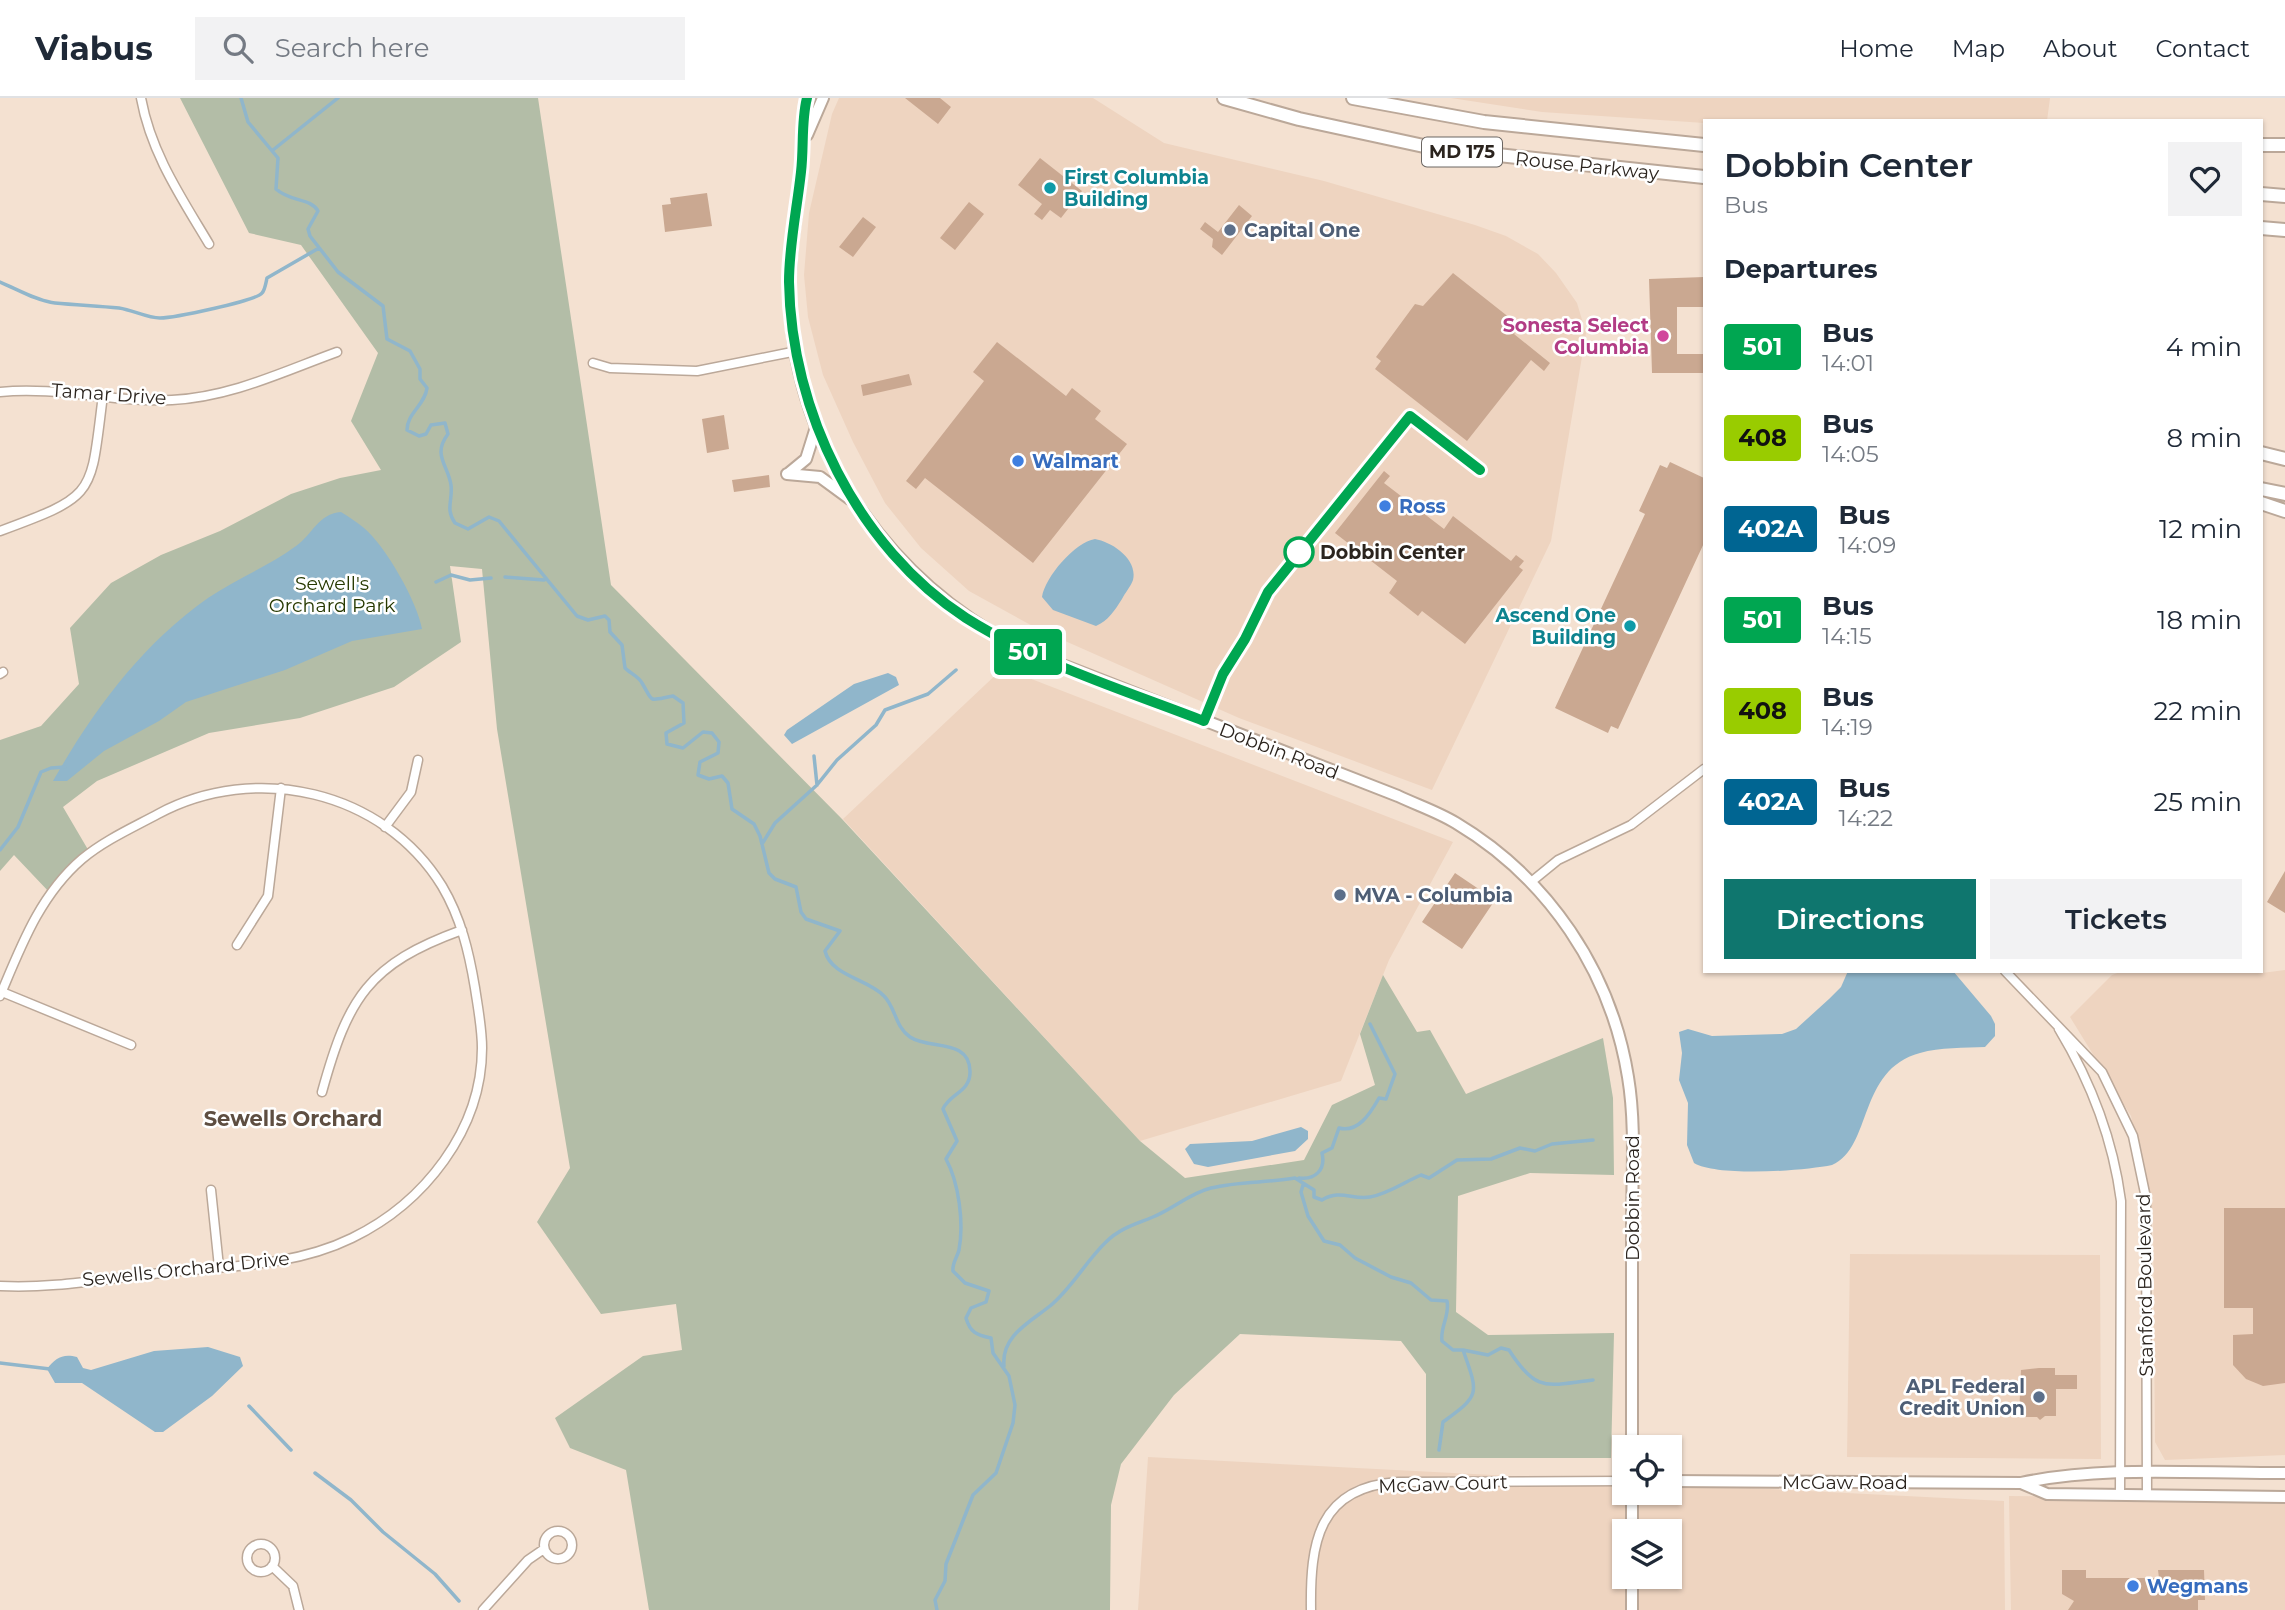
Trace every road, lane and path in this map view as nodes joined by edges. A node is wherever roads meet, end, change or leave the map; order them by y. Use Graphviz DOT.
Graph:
graph roads {
  1 [pos="141,98"];
  2 [pos="807,98"];
  3 [pos="822,98"];
  4 [pos="1224,98"];
  5 [pos="1353,98"];
  6 [pos="806,138"];
  7 [pos="1703,145"];
  8 [pos="2263,145"];
  9 [pos="2285,145"];
  10 [pos="1703,177"];
  11 [pos="2263,194"];
  12 [pos="2285,196"];
  13 [pos="2263,228"];
  14 [pos="2285,230"];
  15 [pos="2263,236"];
  16 [pos="2285,236"];
  17 [pos="209,244"];
  18 [pos="797,351"];
  19 [pos="337,352"];
  20 [pos="593,363"];
  21 [pos="0,392"];
  22 [pos="103,395"];
  23 [pos="817,424"];
  24 [pos="2263,454"];
  25 [pos="2285,459"];
  26 [pos="2263,489"];
  27 [pos="2285,494"];
  28 [pos="855,502"];
  29 [pos="2263,503"];
  30 [pos="2285,510"];
  31 [pos="0,531"];
  32 [pos="418,760"];
  33 [pos="1703,770"];
  34 [pos="281,789"];
  35 [pos="385,827"];
  36 [pos="1531,882"];
  37 [pos="462,930"];
  38 [pos="237,944"];
  39 [pos="2007,973"];
  40 [pos="1,994"];
  41 [pos="2052,1018"];
  42 [pos="131,1045"];
  43 [pos="322,1092"];
  44 [pos="211,1190"];
  45 [pos="219,1267"];
  46 [pos="0,1286"];
  47 [pos="1632,1435"];
  48 [pos="2121,1473"];
  49 [pos="2147,1473"];
  50 [pos="2285,1473"];
  51 [pos="1612,1481"];
  52 [pos="1682,1481"];
  53 [pos="2021,1483"];
  54 [pos="2120,1495"];
  55 [pos="2147,1496"];
  56 [pos="2285,1497"];
  57 [pos="544,1549"];
  58 [pos="272,1566"];
  59 [pos="1632,1589"];
  60 [pos="299,1610"];
  61 [pos="483,1610"];
  62 [pos="1311,1610"];
  63 [pos="1632,1610"];
  1 -- 17 [label="street"];
  2 -- 6 [label="street, Dobbin Road"];
  3 -- 6 [label="street, Dobbin Road"];
  4 -- 10 [label="main road, Rouse Parkway / MD 175"];
  5 -- 7 [label="main road, Rouse Parkway / MD 175"];
  6 -- 18 [label="street, Dobbin Road"];
  8 -- 9 [label="main road"];
  11 -- 12 [label="main road"];
  13 -- 14 [label="main road"];
  15 -- 16 [label="main road"];
  18 -- 20 [label="street"];
  18 -- 23 [label="street, Dobbin Road"];
  19 -- 22 [label="street, Tamar Drive"];
  21 -- 22 [label="street, Tamar Drive"];
  22 -- 31 [label="street"];
  23 -- 28 [label="street, Dobbin Road"];
  23 -- 28 [label="street"];
  24 -- 25 [label="main road"];
  26 -- 27 [label="main road"];
  28 -- 36 [label="street, Dobbin Road"];
  29 -- 30 [label="main road"];
  32 -- 35 [label="street"];
  33 -- 36 [label="street"];
  34 -- 35 [label="street, Sewells Orchard Drive"];
  34 -- 38 [label="street"];
  34 -- 40 [label="street, Sewells Orchard Drive"];
  35 -- 37 [label="street, Sewells Orchard Drive"];
  36 -- 47 [label="street, Dobbin Road"];
  37 -- 43 [label="street"];
  37 -- 45 [label="street, Sewells Orchard Drive"];
  39 -- 41 [label="street, Stanford Boulevard"];
  40 -- 42 [label="street"];
  41 -- 48 [label="street, Stanford Boulevard"];
  41 -- 49 [label="street, Stanford Boulevard"];
  44 -- 45 [label="street"];
  45 -- 46 [label="street, Sewells Orchard Drive"];
  48 -- 49 [label="street, McGaw Road"];
  48 -- 53 [label="street, McGaw Road"];
  48 -- 54 [label="street, Stanford Boulevard"];
  49 -- 50 [label="street, McGaw Road"];
  49 -- 55 [label="street, Stanford Boulevard"];
  51 -- 62 [label="street, McGaw Court"];
  52 -- 53 [label="street, McGaw Road"];
  53 -- 54 [label="street, McGaw Road"];
  54 -- 55 [label="street, McGaw Road"];
  55 -- 56 [label="street, McGaw Road"];
  57 -- 61 [label="street"];
  58 -- 60 [label="street"];
  59 -- 63 [label="street"];
}
